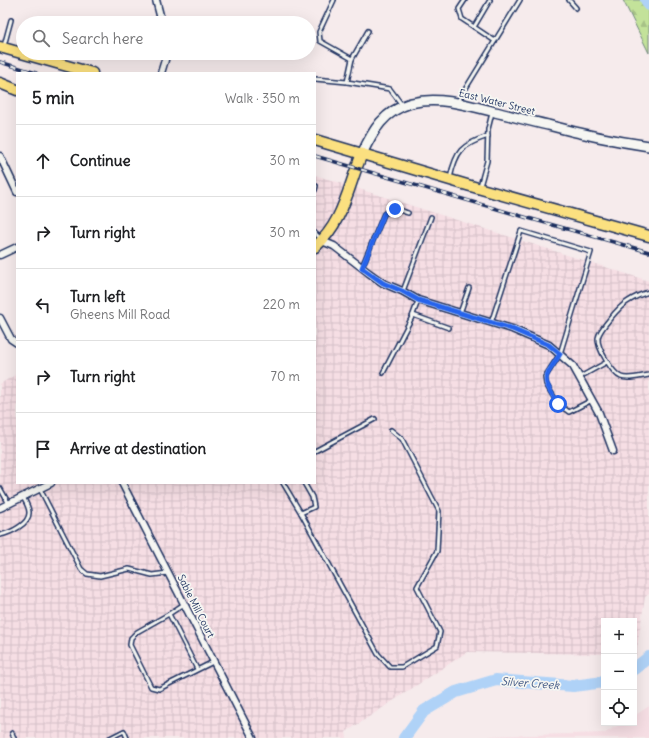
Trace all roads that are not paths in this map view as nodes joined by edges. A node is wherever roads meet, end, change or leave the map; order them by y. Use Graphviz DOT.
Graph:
graph roads {
  1 [pos="156,0"];
  2 [pos="334,0"];
  3 [pos="465,0"];
  4 [pos="490,0"];
  5 [pos="520,0"];
  6 [pos="569,0"];
  7 [pos="576,8"];
  8 [pos="160,16"];
  9 [pos="11,20"];
  10 [pos="474,27"];
  11 [pos="368,31"];
  12 [pos="495,41"];
  13 [pos="2,47"];
  14 [pos="16,50"];
  15 [pos="352,59"];
  16 [pos="55,60"];
  17 [pos="165,60"];
  18 [pos="89,72"];
  19 [pos="161,72"];
  20 [pos="316,80"];
  21 [pos="347,82"];
  22 [pos="0,83"];
  23 [pos="16,90"];
  24 [pos="457,102"];
  25 [pos="404,106"];
  26 [pos="493,111"];
  27 [pos="488,136"];
  28 [pos="316,140"];
  29 [pos="649,146"];
  30 [pos="362,154"];
  31 [pos="0,156"];
  32 [pos="450,180"];
  33 [pos="479,189"];
  34 [pos="16,190"];
  35 [pos="408,213"];
  36 [pos="431,217"];
  37 [pos="649,236"];
  38 [pos="317,240"];
  39 [pos="16,247"];
  40 [pos="0,255"];
  41 [pos="362,268"];
  42 [pos="469,288"];
  43 [pos="403,291"];
  44 [pos="649,292"];
  45 [pos="418,300"];
  46 [pos="460,313"];
  47 [pos="413,315"];
  48 [pos="0,318"];
  49 [pos="491,323"];
  50 [pos="449,328"];
  51 [pos="16,342"];
  52 [pos="560,354"];
  53 [pos="607,362"];
  54 [pos="383,373"];
  55 [pos="649,375"];
  56 [pos="580,378"];
  57 [pos="592,400"];
  58 [pos="376,420"];
  59 [pos="391,430"];
  60 [pos="316,450"];
  61 [pos="612,451"];
  62 [pos="49,484"];
  63 [pos="123,484"];
  64 [pos="284,484"];
  65 [pos="305,484"];
  66 [pos="0,488"];
  67 [pos="40,489"];
  68 [pos="23,497"];
  69 [pos="8,504"];
  70 [pos="0,508"];
  71 [pos="301,513"];
  72 [pos="0,535"];
  73 [pos="168,573"];
  74 [pos="184,604"];
  75 [pos="169,614"];
  76 [pos="214,662"];
  77 [pos="197,669"];
  78 [pos="12,733"];
  79 [pos="14,738"];
  80 [pos="110,738"];
  81 [pos="127,738"];
  82 [pos="253,738"];
  1 -- 8 [label="street"];
  2 -- 15 [label="lane"];
  3 -- 10 [label="lane"];
  4 -- 10 [label="lane"];
  5 -- 12 [label="lane"];
  6 -- 7 [label="lane"];
  9 -- 13 [label="lane"];
  10 -- 12 [label="lane"];
  11 -- 15 [label="lane"];
  12 -- 24 [label="lane"];
  13 -- 14 [label="main road"];
  15 -- 21 [label="lane"];
  16 -- 18 [label="main road"];
  17 -- 19 [label="street"];
  20 -- 21 [label="lane"];
  21 -- 25 [label="lane"];
  22 -- 23 [label="main road"];
  24 -- 25 [label="street, East Water Street"];
  24 -- 26 [label="street, East Water Street"];
  25 -- 30 [label="street, East Water Street"];
  26 -- 27 [label="lane"];
  26 -- 29 [label="street, East Water Street"];
  27 -- 32 [label="lane"];
  27 -- 33 [label="lane"];
  28 -- 30 [label="main road"];
  30 -- 32 [label="main road"];
  30 -- 38 [label="main road"];
  31 -- 34 [label="street"];
  32 -- 33 [label="main road"];
  33 -- 37 [label="main road"];
  35 -- 41 [label="lane"];
  36 -- 43 [label="lane"];
  38 -- 41 [label="street"];
  39 -- 40 [label="street"];
  41 -- 43 [label="street"];
  42 -- 46 [label="lane"];
  43 -- 45 [label="street"];
  44 -- 53 [label="lane"];
  45 -- 46 [label="street"];
  45 -- 47 [label="lane"];
  46 -- 49 [label="street"];
  47 -- 50 [label="lane"];
  47 -- 54 [label="lane"];
  48 -- 51 [label="street"];
  49 -- 52 [label="street"];
  49 -- 52 [label="lane"];
  52 -- 56 [label="street"];
  52 -- 57 [label="lane"];
  53 -- 55 [label="lane"];
  53 -- 56 [label="lane"];
  56 -- 57 [label="street"];
  57 -- 61 [label="street"];
  58 -- 60 [label="lane"];
  59 -- 71 [label="lane"];
  62 -- 67 [label="street"];
  63 -- 73 [label="street, Sable Mill Court"];
  64 -- 71 [label="lane"];
  65 -- 71 [label="lane"];
  66 -- 69 [label="lane"];
  67 -- 68 [label="street"];
  67 -- 73 [label="lane"];
  68 -- 69 [label="street"];
  68 -- 72 [label="lane"];
  69 -- 70 [label="street"];
  73 -- 74 [label="street, Sable Mill Court"];
  74 -- 75 [label="lane"];
  74 -- 76 [label="street, Sable Mill Court"];
  75 -- 77 [label="lane"];
  75 -- 77 [label="lane"];
  76 -- 77 [label="lane"];
  76 -- 82 [label="street, Sable Mill Court"];
  78 -- 79 [label="lane"];
  80 -- 81 [label="lane"];
}
